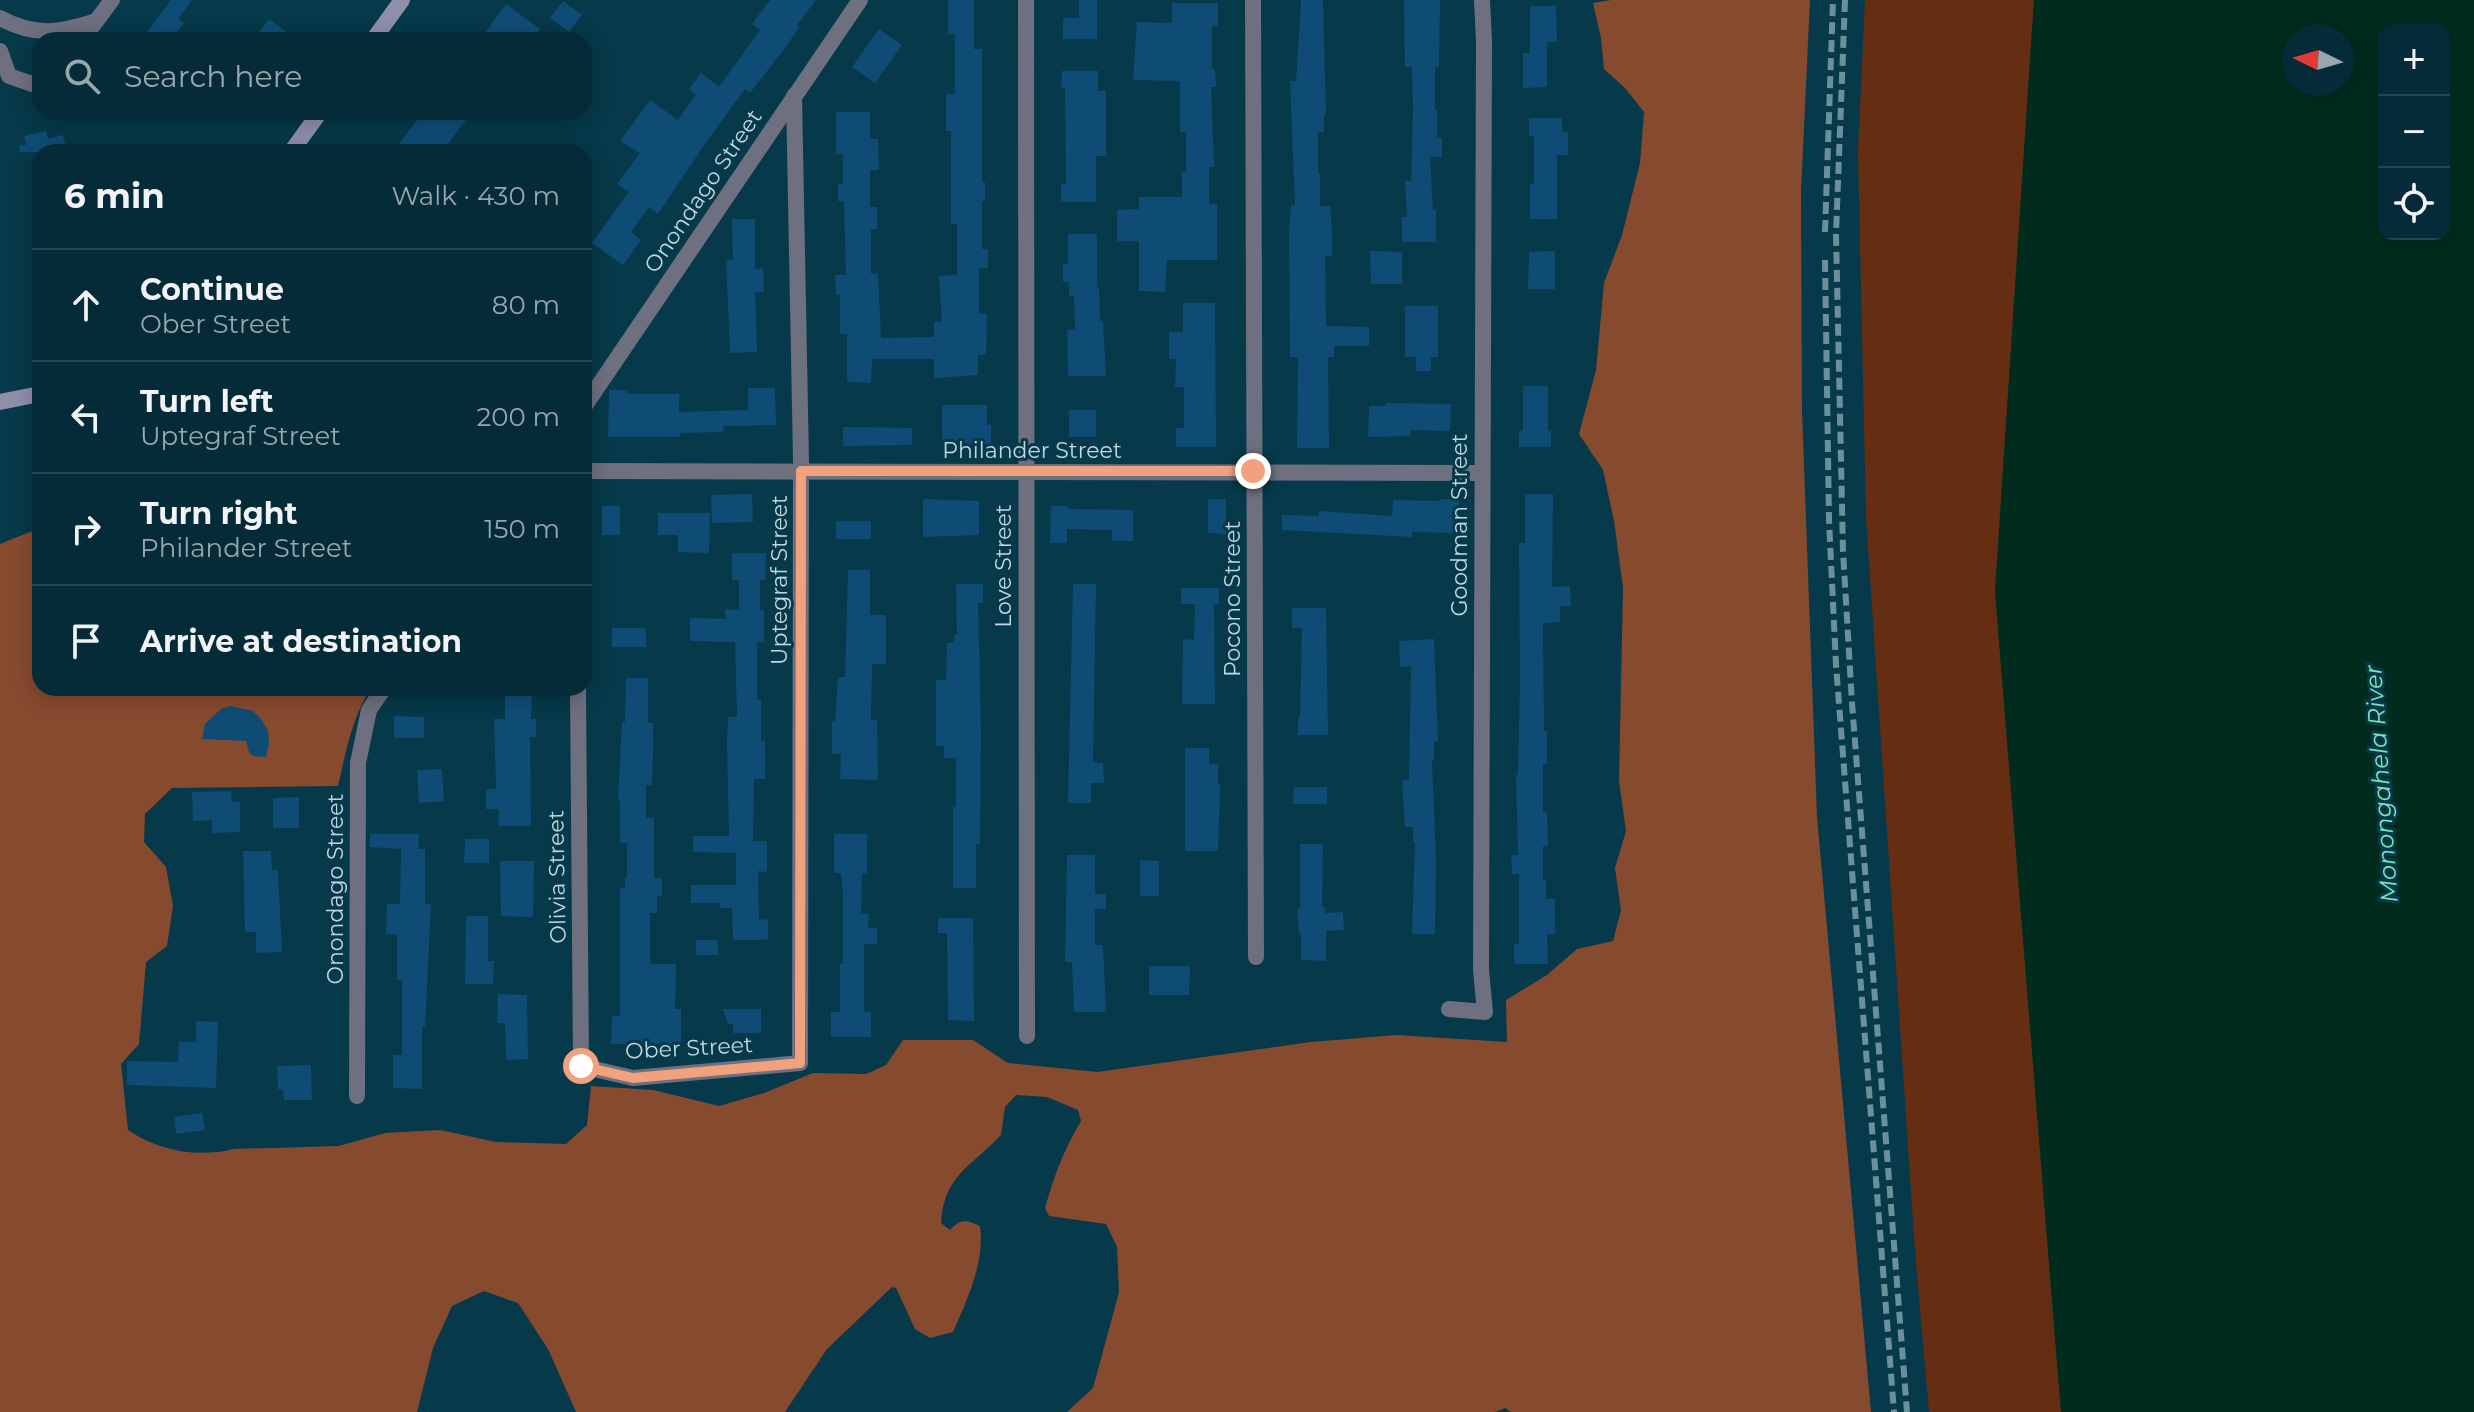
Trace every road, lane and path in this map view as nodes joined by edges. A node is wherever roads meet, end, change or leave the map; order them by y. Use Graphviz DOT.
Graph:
graph roads {
  1 [pos="112,0"];
  2 [pos="402,0"];
  3 [pos="860,0"];
  4 [pos="1026,0"];
  5 [pos="1253,0"];
  6 [pos="1482,0"];
  7 [pos="0,18"];
  8 [pos="96,21"];
  9 [pos="88,32"];
  10 [pos="379,32"];
  11 [pos="0,51"];
  12 [pos="32,84"];
  13 [pos="794,96"];
  14 [pos="314,120"];
  15 [pos="297,144"];
  16 [pos="592,395"];
  17 [pos="32,396"];
  18 [pos="0,402"];
  19 [pos="592,471"];
  20 [pos="801,471"];
  21 [pos="1253,471"];
  22 [pos="1025,472"];
  23 [pos="1481,473"];
  24 [pos="379,696"];
  25 [pos="578,696"];
  26 [pos="1256,957"];
  27 [pos="1449,1009"];
  28 [pos="1027,1036"];
  29 [pos="800,1063"];
  30 [pos="581,1066"];
  31 [pos="357,1096"];
  1 -- 8 [label="street"];
  2 -- 10 [label="main road"];
  3 -- 13 [label="street, Onondago Street"];
  4 -- 22 [label="street, Love Street"];
  5 -- 21 [label="street, Pocono Street"];
  6 -- 23 [label="street, Goodman Street"];
  7 -- 8 [label="street"];
  8 -- 9 [label="street"];
  11 -- 12 [label="street"];
  13 -- 16 [label="street, Onondago Street"];
  13 -- 20 [label="street, Uptegraf Street"];
  14 -- 15 [label="main road"];
  17 -- 18 [label="main road"];
  19 -- 20 [label="street, Philander Street"];
  20 -- 22 [label="street, Philander Street"];
  20 -- 29 [label="street, Uptegraf Street"];
  21 -- 22 [label="street, Philander Street"];
  21 -- 23 [label="street, Philander Street"];
  21 -- 26 [label="street, Pocono Street"];
  22 -- 28 [label="street, Love Street"];
  23 -- 27 [label="street, Goodman Street"];
  24 -- 31 [label="street, Onondago Street"];
  25 -- 30 [label="street, Olivia Street"];
  29 -- 30 [label="street, Ober Street"];
}
